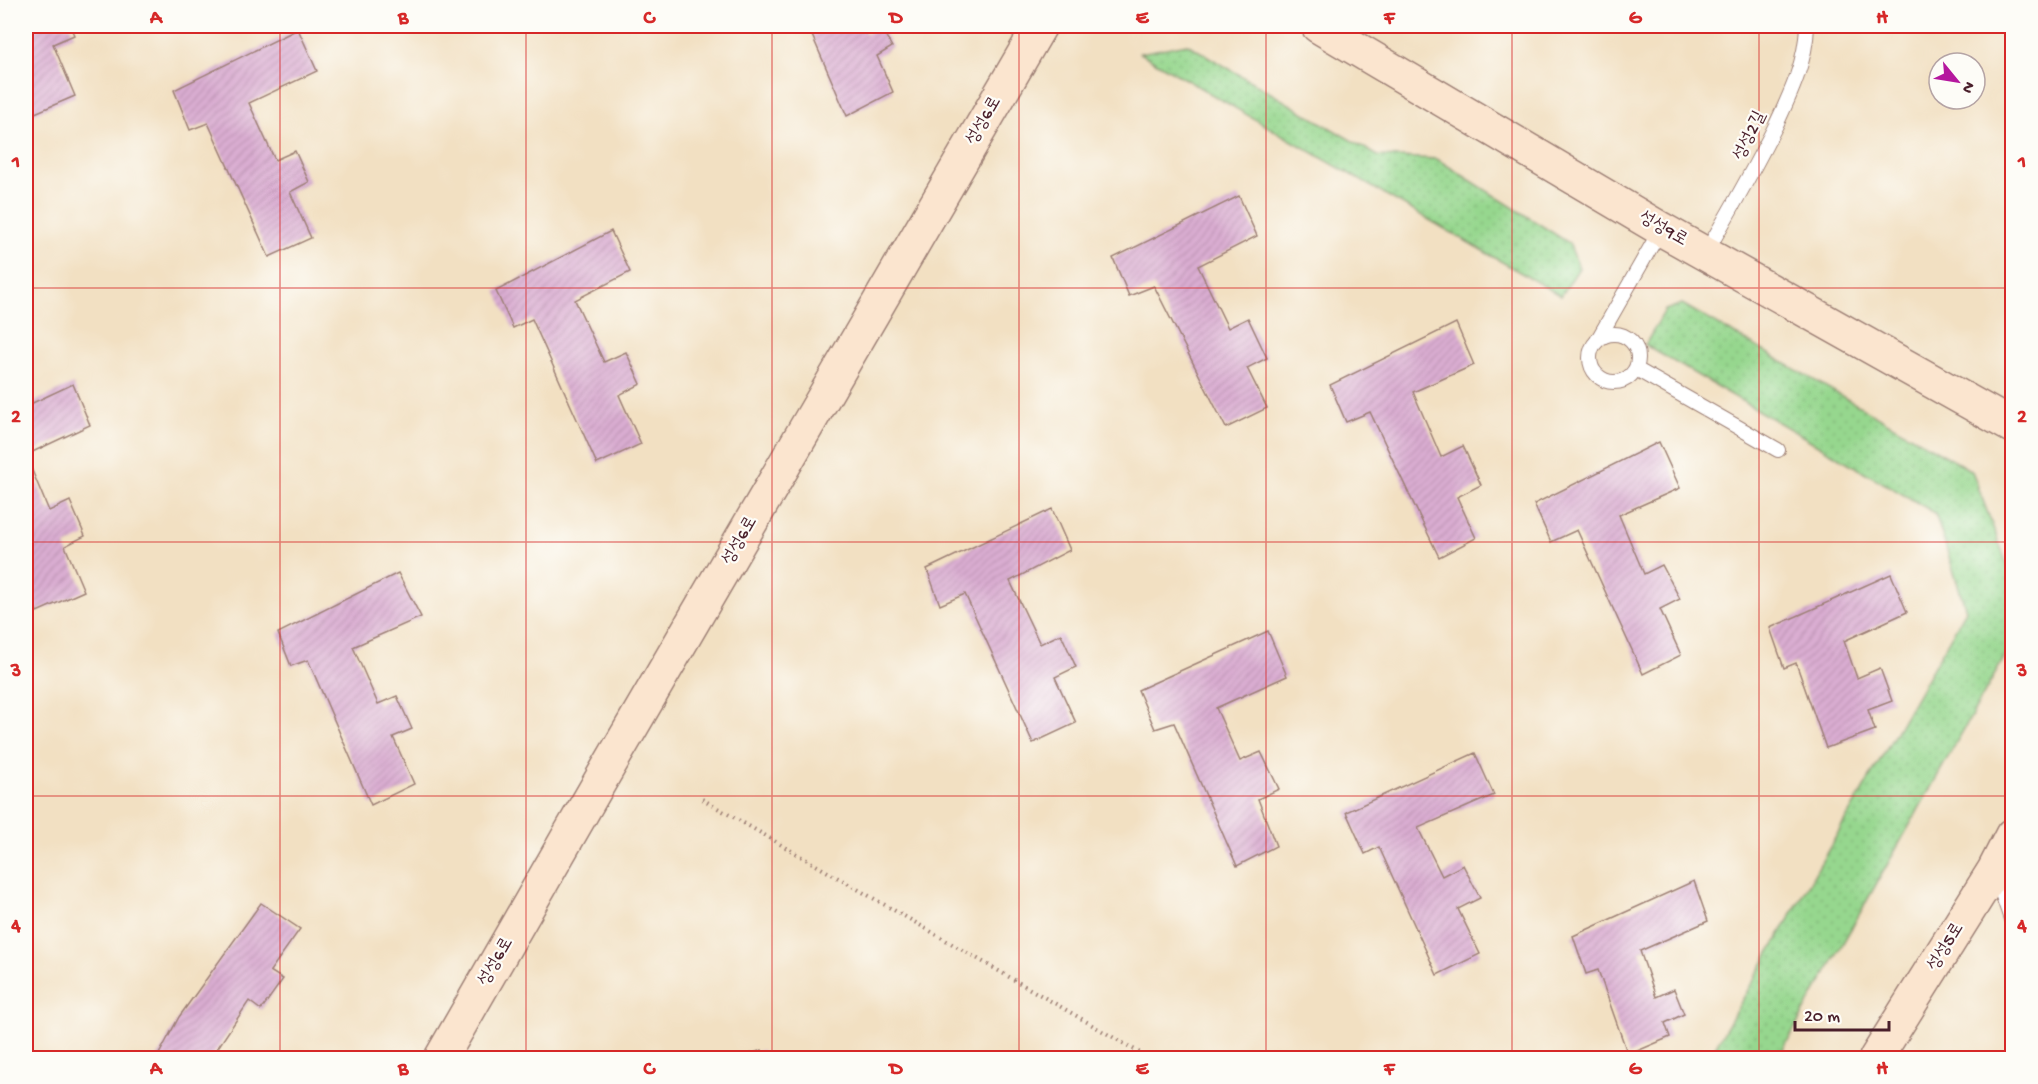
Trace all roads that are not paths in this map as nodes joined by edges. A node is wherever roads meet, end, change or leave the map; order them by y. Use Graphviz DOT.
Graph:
graph roads {
  1 [pos="1040,26"];
  2 [pos="1318,26"];
  3 [pos="1808,26"];
  4 [pos="1661,228"];
  5 [pos="1705,254"];
  6 [pos="1595,343"];
  7 [pos="1636,369"];
  8 [pos="2013,426"];
  9 [pos="1778,450"];
  10 [pos="2013,835"];
  11 [pos="1994,870"];
  12 [pos="2013,922"];
  13 [pos="441,1059"];
  14 [pos="1876,1059"];
  1 -- 13 [label="street, 성성6로"];
  2 -- 4 [label="street, 성성9로"];
  3 -- 5 [label="lane, 성성2길"];
  4 -- 5 [label="street, 성성9로"];
  4 -- 6 [label="lane"];
  5 -- 8 [label="street, 성성9로"];
  6 -- 7 [label="lane"];
  6 -- 7 [label="lane"];
  7 -- 9 [label="lane"];
  10 -- 11 [label="street, 성성5로"];
  11 -- 12 [label="lane"];
  11 -- 14 [label="street, 성성5로"];
}
